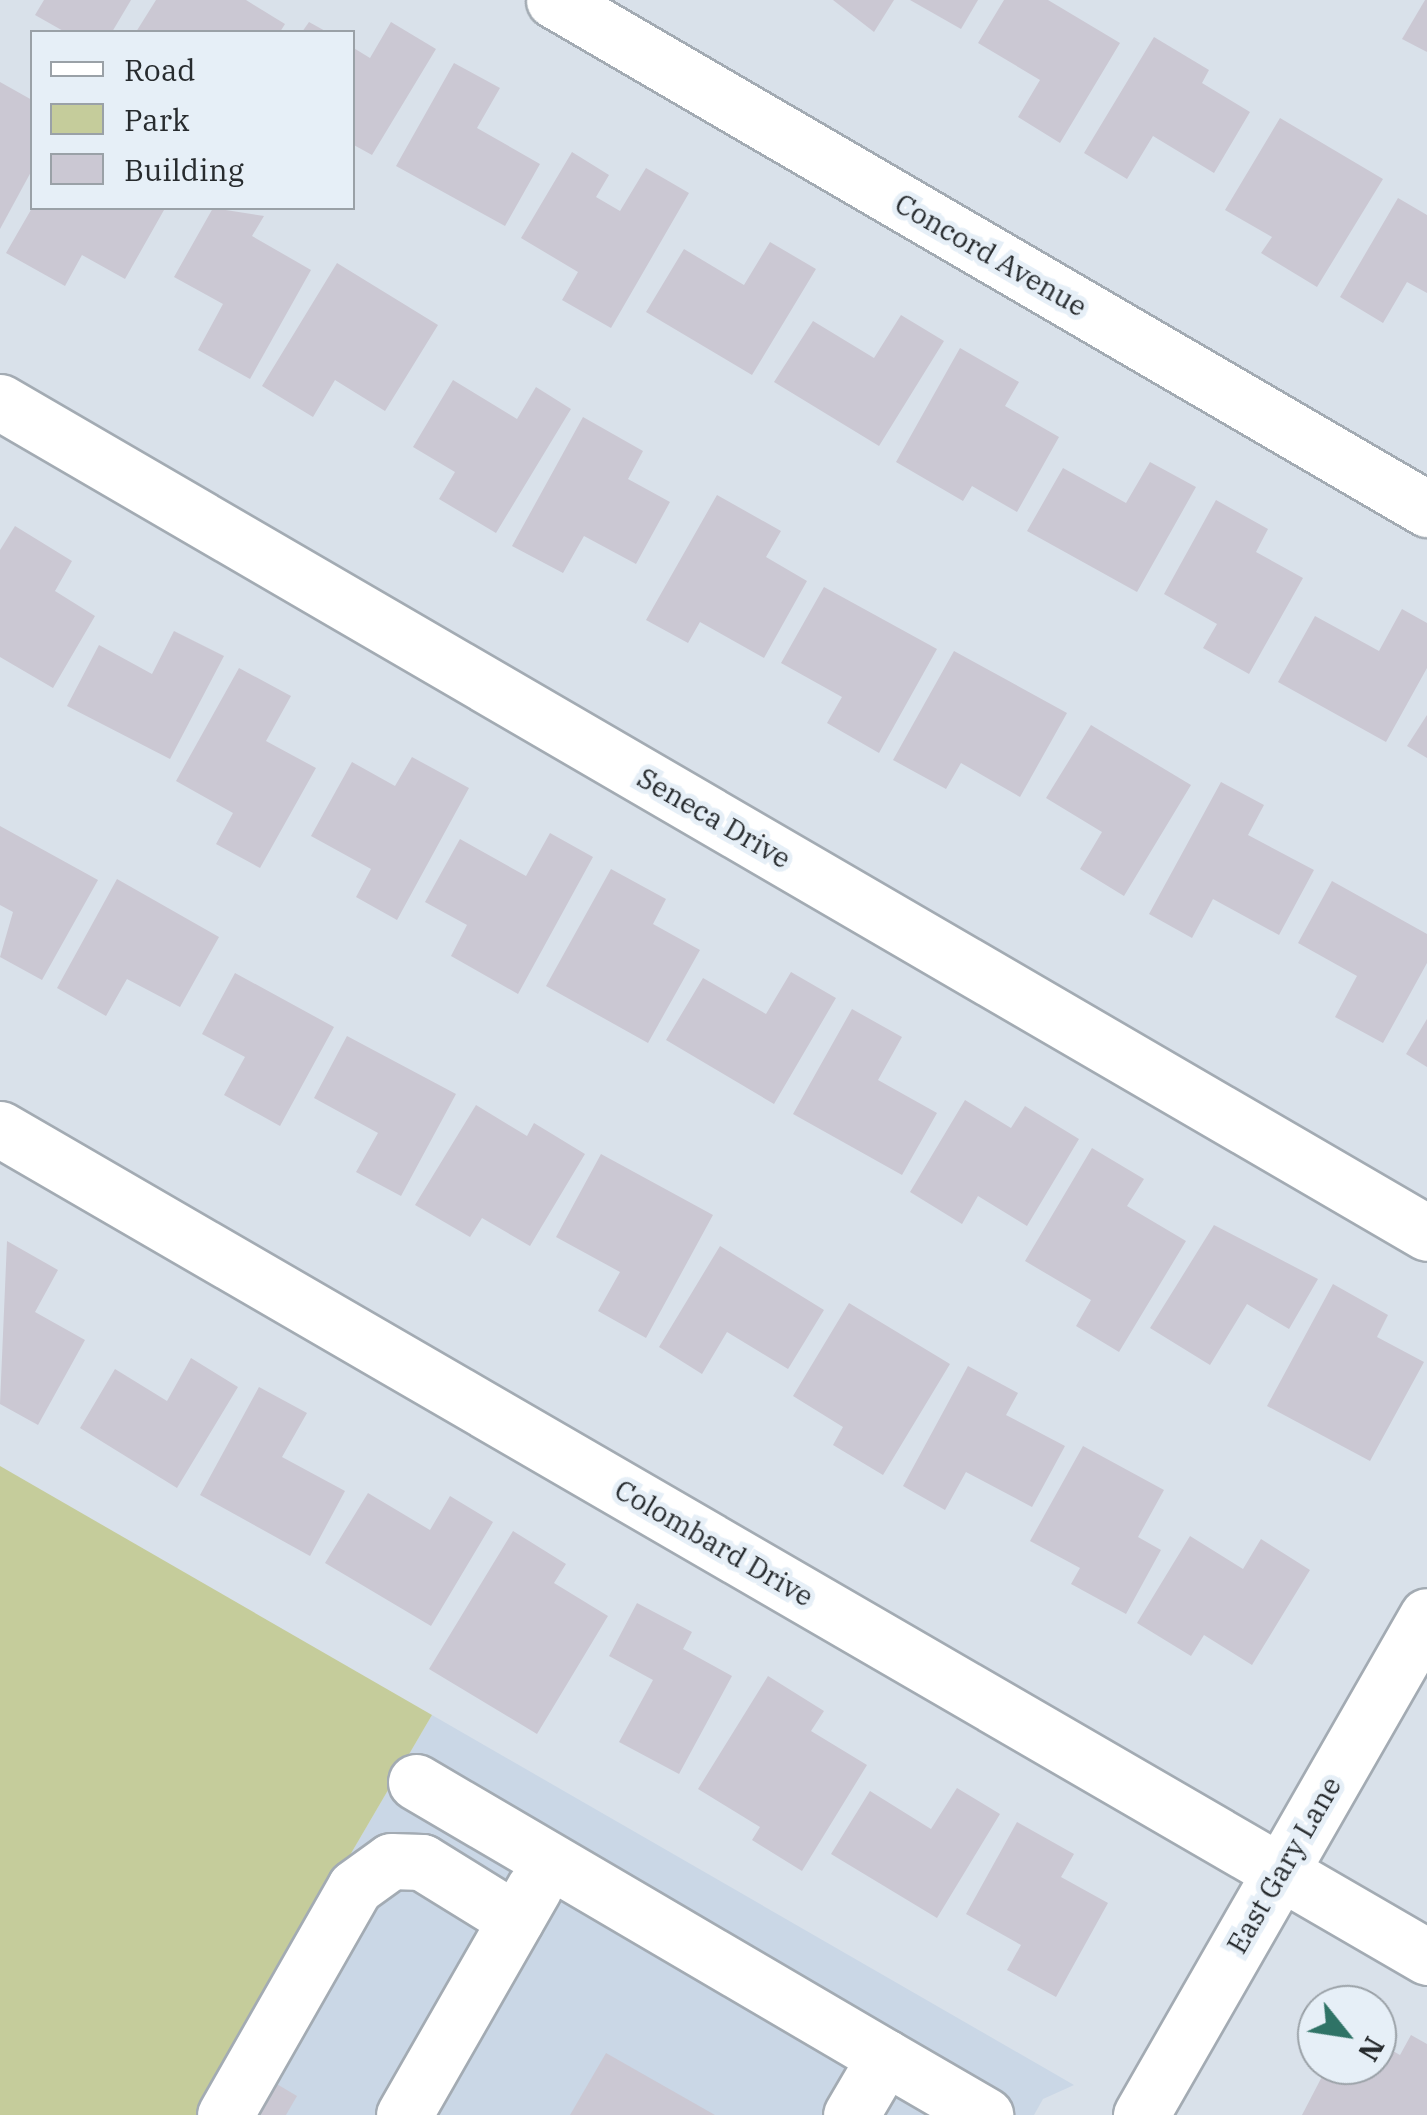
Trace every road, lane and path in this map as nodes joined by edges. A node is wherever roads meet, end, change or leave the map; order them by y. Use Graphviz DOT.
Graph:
graph roads {
  1 [pos="554,0"];
  2 [pos="0,402"];
  3 [pos="1427,509"];
  4 [pos="0,1129"];
  5 [pos="1427,1233"];
  6 [pos="1427,1616"];
  7 [pos="416,1782"];
  8 [pos="549,1862"];
  9 [pos="1280,1871"];
  10 [pos="516,1920"];
  11 [pos="1427,1957"];
  12 [pos="884,2057"];
  13 [pos="225,2115"];
  14 [pos="404,2115"];
  15 [pos="850,2115"];
  16 [pos="985,2115"];
  17 [pos="1141,2115"];
  1 -- 3 [label="street, Concord Avenue"];
  2 -- 5 [label="street, Seneca Drive"];
  4 -- 9 [label="street, Colombard Drive"];
  6 -- 9 [label="street, East Gary Lane"];
  7 -- 8 [label="street"];
  8 -- 10 [label="street"];
  8 -- 12 [label="street"];
  9 -- 11 [label="street, Colombard Drive"];
  9 -- 17 [label="street, East Gary Lane"];
  10 -- 13 [label="street"];
  10 -- 14 [label="street"];
  12 -- 15 [label="street"];
  12 -- 16 [label="street"];
}
